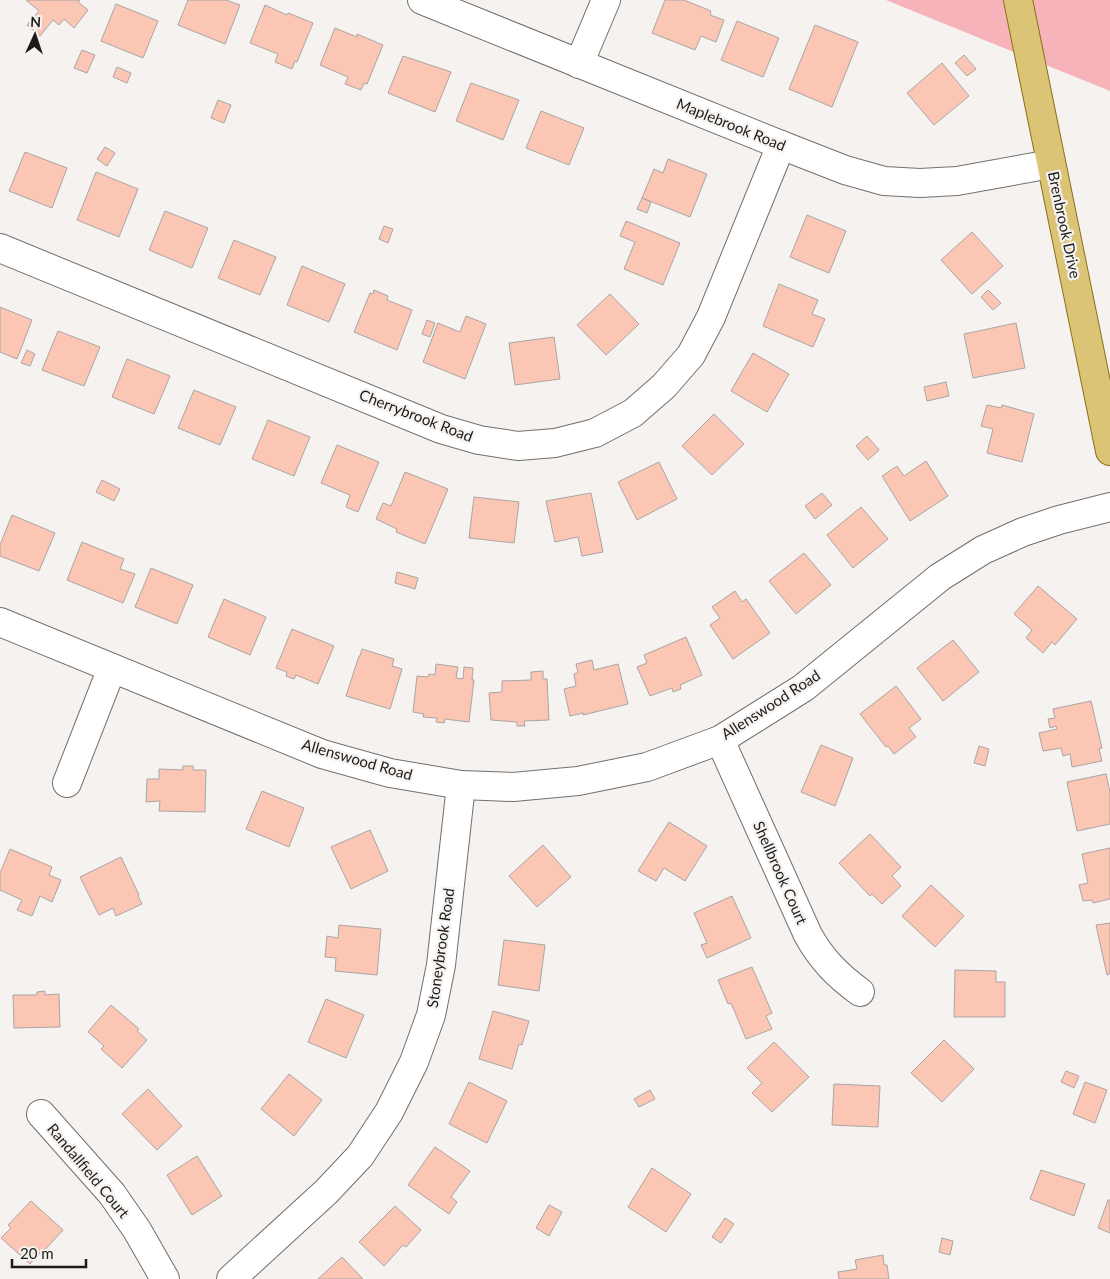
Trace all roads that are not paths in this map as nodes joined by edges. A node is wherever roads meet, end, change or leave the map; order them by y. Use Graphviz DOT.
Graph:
graph roads {
  1 [pos="422,0"];
  2 [pos="606,0"];
  3 [pos="1018,0"];
  4 [pos="579,64"];
  5 [pos="781,145"];
  6 [pos="1051,164"];
  7 [pos="0,248"];
  8 [pos="1110,450"];
  9 [pos="1110,507"];
  10 [pos="0,622"];
  11 [pos="112,668"];
  12 [pos="720,740"];
  13 [pos="68,783"];
  14 [pos="461,785"];
  15 [pos="860,992"];
  16 [pos="41,1114"];
  17 [pos="165,1279"];
  18 [pos="231,1279"];
  1 -- 4 [label="street, Maplebrook Road"];
  2 -- 4 [label="street"];
  3 -- 6 [label="main road, Brenbrook Drive"];
  4 -- 5 [label="street, Maplebrook Road"];
  5 -- 6 [label="street, Maplebrook Road"];
  5 -- 7 [label="street, Cherrybrook Road"];
  6 -- 8 [label="main road, Brenbrook Drive"];
  9 -- 12 [label="street, Allenswood Road"];
  10 -- 11 [label="street, Allenswood Road"];
  11 -- 13 [label="street"];
  11 -- 14 [label="street, Allenswood Road"];
  12 -- 14 [label="street, Allenswood Road"];
  12 -- 15 [label="street, Shellbrook Court"];
  14 -- 18 [label="street, Stoneybrook Road"];
  16 -- 17 [label="street, Randallfield Court"];
}
